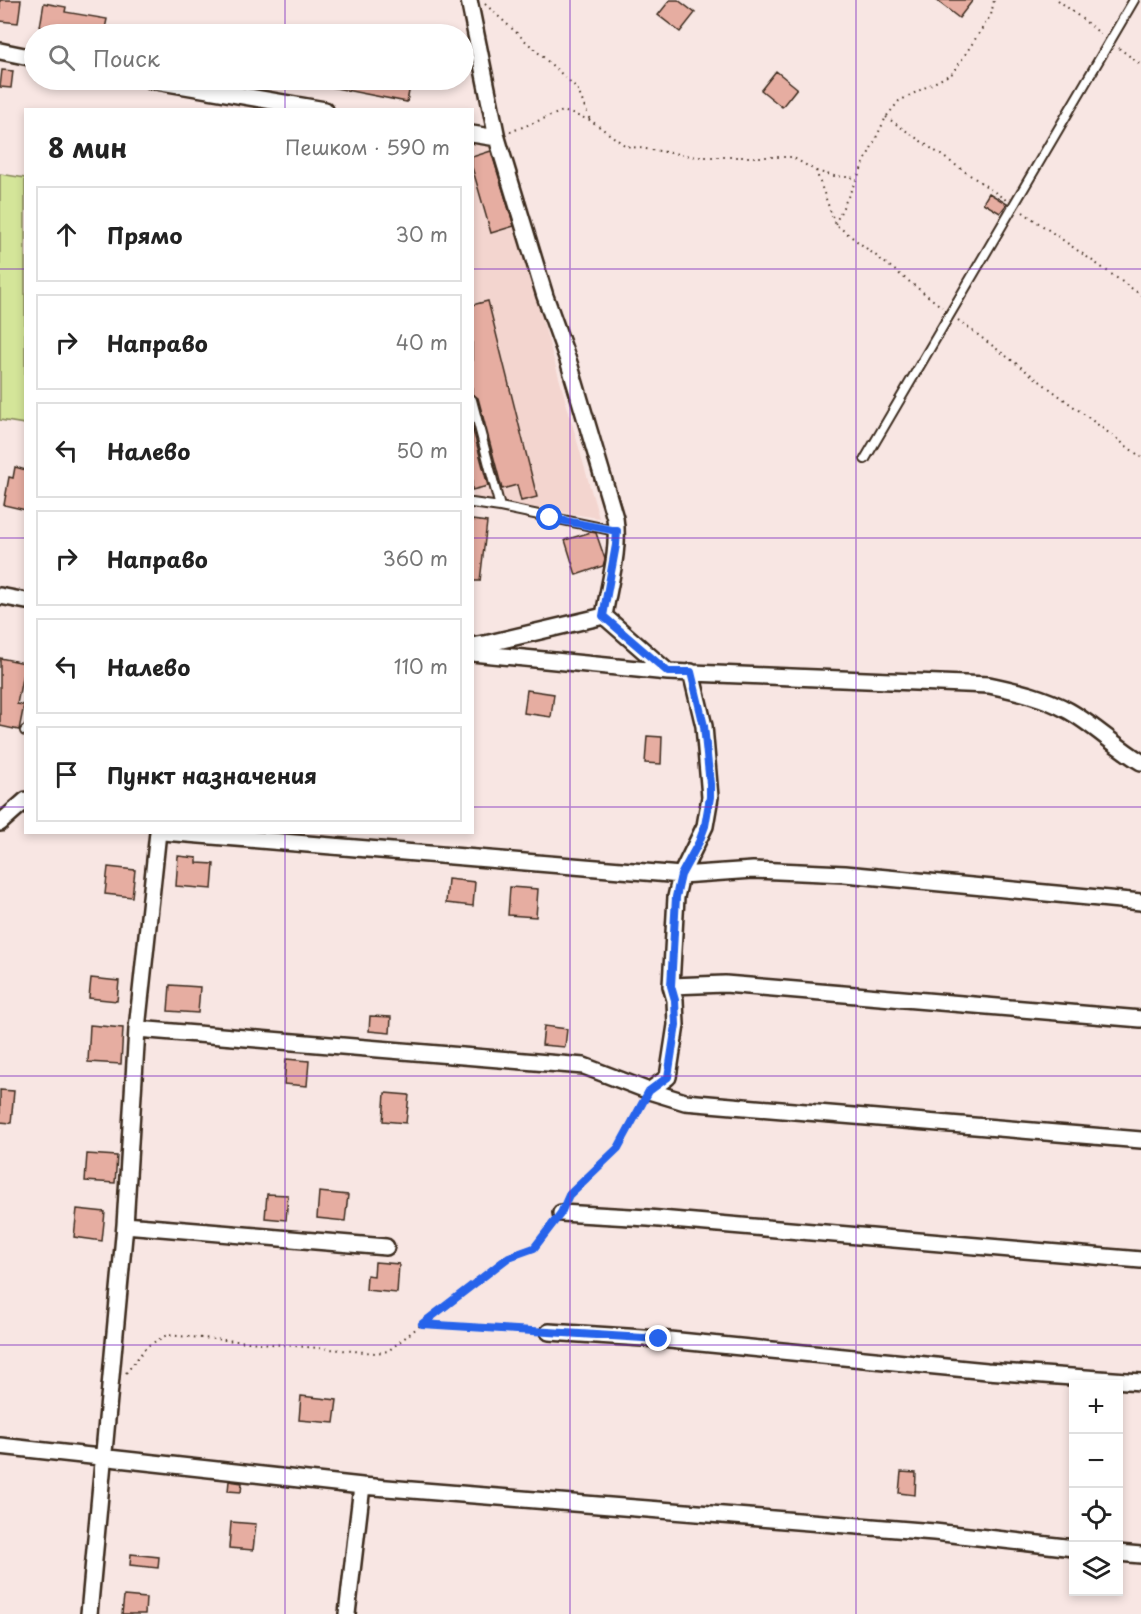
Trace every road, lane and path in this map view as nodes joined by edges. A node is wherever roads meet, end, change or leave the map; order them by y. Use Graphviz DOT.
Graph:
graph roads {
  1 [pos="469,0"];
  2 [pos="481,0"];
  3 [pos="994,0"];
  4 [pos="1058,0"];
  5 [pos="1134,0"];
  6 [pos="474,24"];
  7 [pos="474,25"];
  8 [pos="1110,41"];
  9 [pos="0,51"];
  10 [pos="24,56"];
  11 [pos="1141,65"];
  12 [pos="208,90"];
  13 [pos="313,108"];
  14 [pos="590,120"];
  15 [pos="474,134"];
  16 [pos="497,138"];
  17 [pos="816,171"];
  18 [pos="857,178"];
  19 [pos="835,225"];
  20 [pos="950,313"];
  21 [pos="474,407"];
  22 [pos="1141,457"];
  23 [pos="865,459"];
  24 [pos="474,503"];
  25 [pos="500,507"];
  26 [pos="617,531"];
  27 [pos="0,596"];
  28 [pos="24,601"];
  29 [pos="603,616"];
  30 [pos="474,646"];
  31 [pos="474,653"];
  32 [pos="668,672"];
  33 [pos="691,672"];
  34 [pos="1141,762"];
  35 [pos="24,802"];
  36 [pos="0,823"];
  37 [pos="158,834"];
  38 [pos="187,834"];
  39 [pos="681,875"];
  40 [pos="1141,902"];
  41 [pos="671,986"];
  42 [pos="1141,1020"];
  43 [pos="137,1029"];
  44 [pos="649,1091"];
  45 [pos="1141,1140"];
  46 [pos="561,1213"];
  47 [pos="125,1225"];
  48 [pos="386,1247"];
  49 [pos="1141,1260"];
  50 [pos="422,1324"];
  51 [pos="549,1332"];
  52 [pos="1141,1382"];
  53 [pos="110,1394"];
  54 [pos="0,1446"];
  55 [pos="103,1458"];
  56 [pos="362,1486"];
  57 [pos="1069,1547"];
  58 [pos="1123,1553"];
  59 [pos="1141,1555"];
  60 [pos="89,1614"];
  61 [pos="347,1614"];
  1 -- 6 [label="street"];
  2 -- 14 [label="path"];
  3 -- 18 [label="path"];
  4 -- 8 [label="path"];
  5 -- 8 [label="lane"];
  7 -- 16 [label="street"];
  8 -- 11 [label="path"];
  8 -- 20 [label="lane"];
  9 -- 10 [label="street"];
  12 -- 13 [label="street"];
  14 -- 16 [label="path"];
  14 -- 17 [label="path"];
  15 -- 16 [label="street"];
  16 -- 26 [label="street"];
  17 -- 18 [label="path"];
  17 -- 19 [label="path"];
  18 -- 19 [label="path"];
  19 -- 20 [label="path"];
  20 -- 22 [label="path"];
  20 -- 23 [label="lane"];
  21 -- 25 [label="lane"];
  24 -- 25 [label="lane"];
  25 -- 26 [label="lane"];
  26 -- 29 [label="street"];
  27 -- 28 [label="street"];
  29 -- 30 [label="street"];
  29 -- 32 [label="street"];
  31 -- 32 [label="street"];
  32 -- 33 [label="street"];
  33 -- 34 [label="street"];
  33 -- 39 [label="street"];
  35 -- 36 [label="street"];
  37 -- 43 [label="street"];
  38 -- 39 [label="street"];
  39 -- 40 [label="street"];
  39 -- 41 [label="street"];
  41 -- 42 [label="street"];
  41 -- 44 [label="street"];
  43 -- 44 [label="street"];
  43 -- 47 [label="street"];
  44 -- 45 [label="street"];
  44 -- 46 [label="path"];
  46 -- 49 [label="street"];
  46 -- 50 [label="path"];
  47 -- 48 [label="street"];
  47 -- 53 [label="street"];
  50 -- 51 [label="path"];
  50 -- 53 [label="path"];
  51 -- 52 [label="street"];
  53 -- 55 [label="street"];
  54 -- 55 [label="street"];
  55 -- 56 [label="street"];
  55 -- 60 [label="street"];
  56 -- 57 [label="street"];
  56 -- 61 [label="street"];
  58 -- 59 [label="street"];
}
